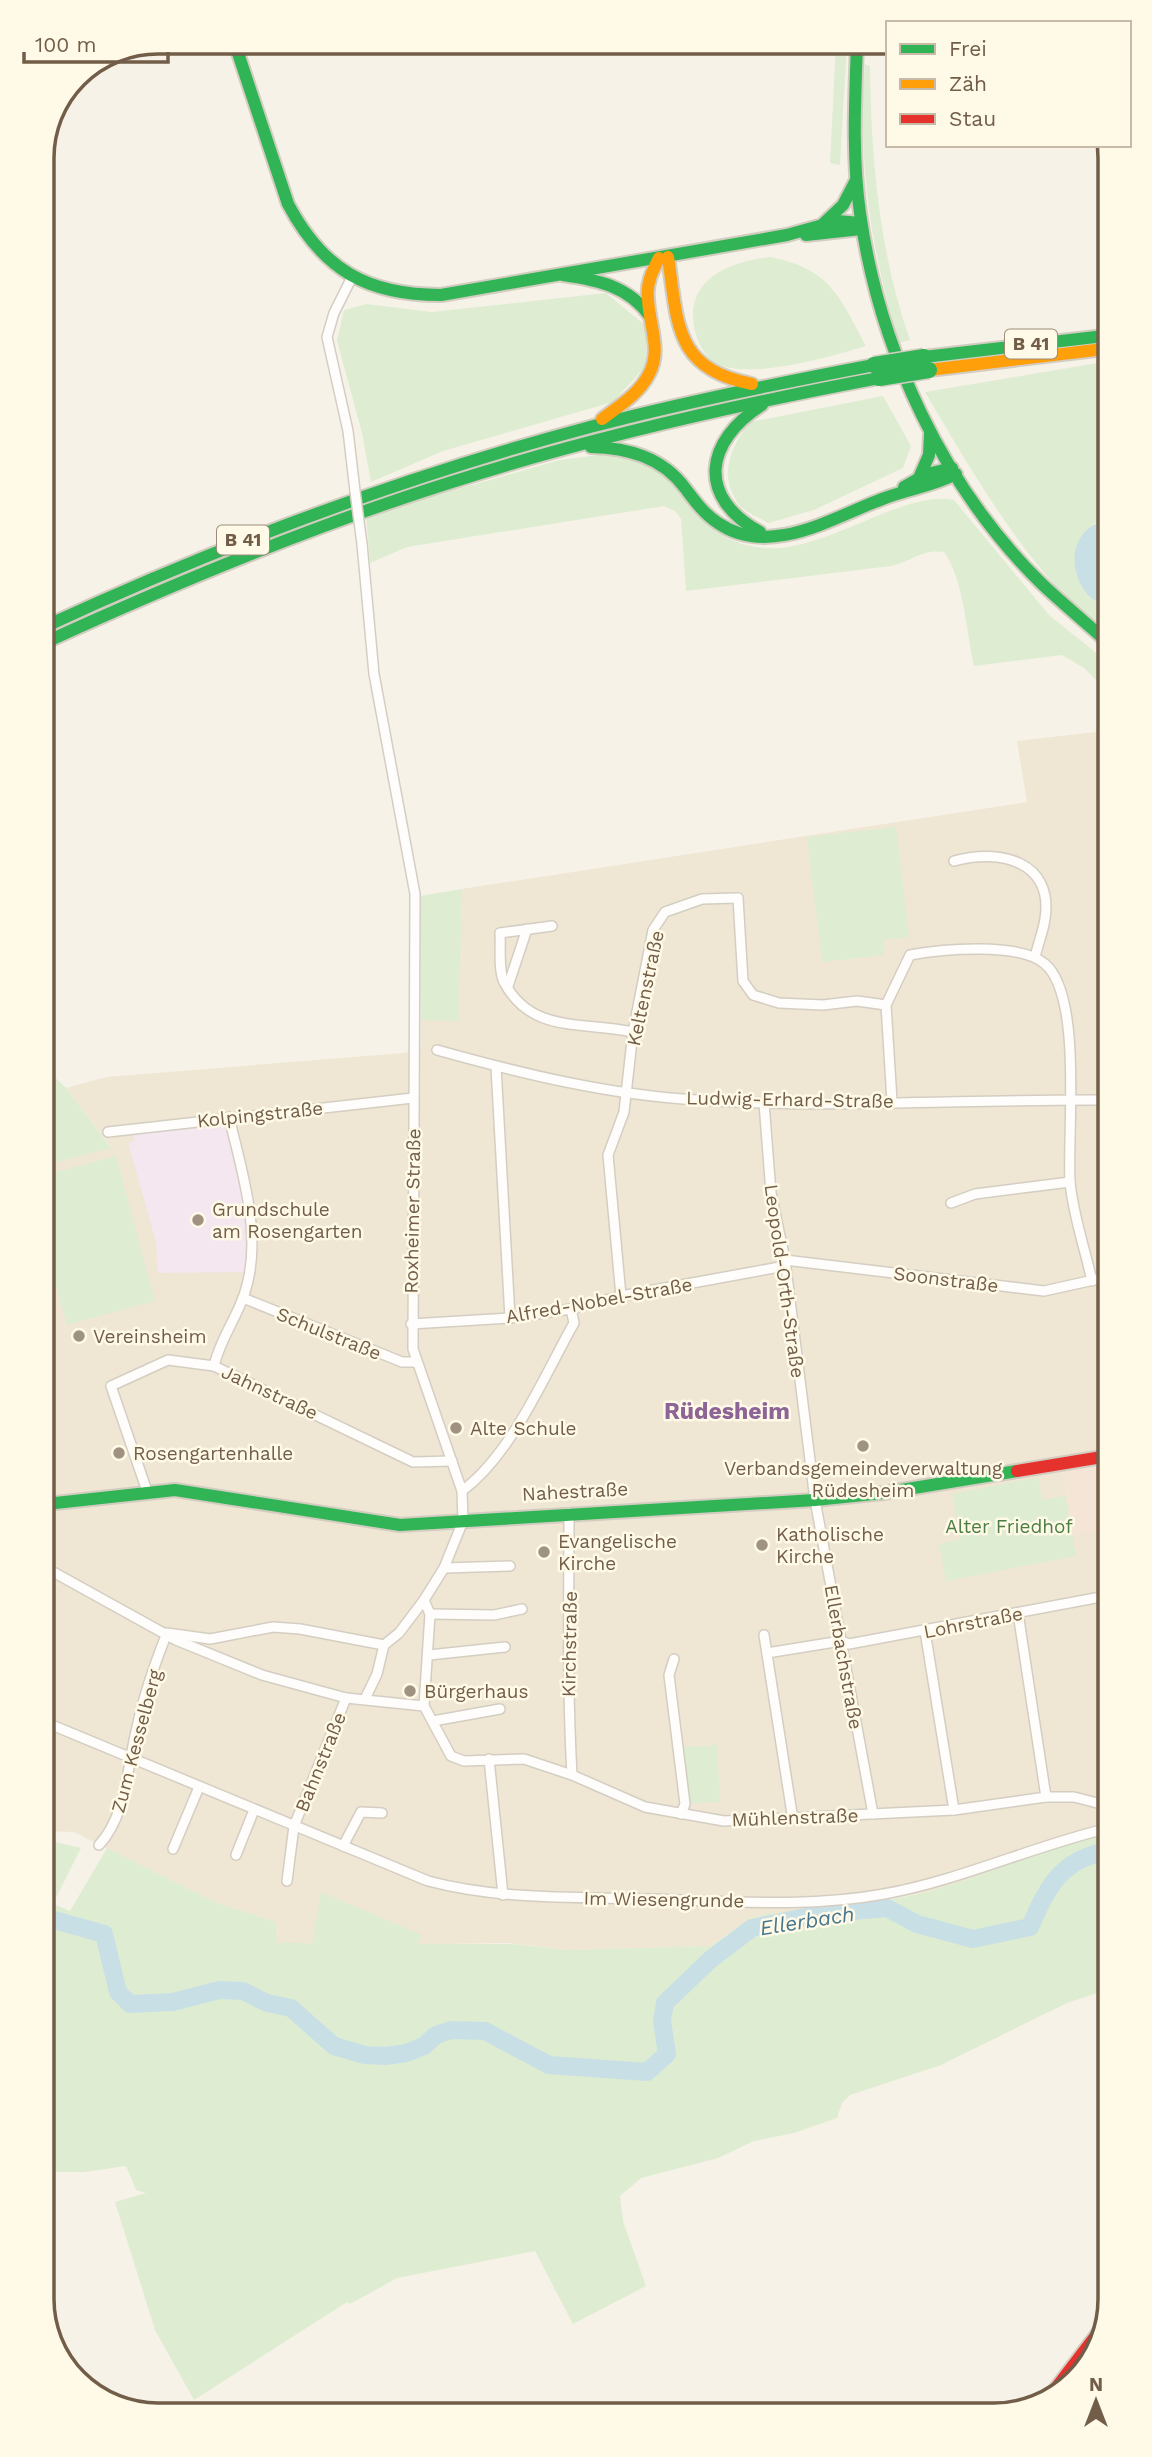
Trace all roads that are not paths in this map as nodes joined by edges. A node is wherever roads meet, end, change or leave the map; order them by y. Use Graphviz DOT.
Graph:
graph roads {
  1 [pos="238,54"];
  2 [pos="856,54"];
  3 [pos="855,182"];
  4 [pos="822,225"];
  5 [pos="861,226"];
  6 [pos="788,235"];
  7 [pos="664,257"];
  8 [pos="563,275"];
  9 [pos="351,279"];
  10 [pos="653,322"];
  11 [pos="1098,337"];
  12 [pos="1098,350"];
  13 [pos="926,364"];
  14 [pos="771,391"];
  15 [pos="588,427"];
  16 [pos="930,434"];
  17 [pos="561,448"];
  18 [pos="954,471"];
  19 [pos="919,478"];
  20 [pos="887,497"];
  21 [pos="780,536"];
  22 [pos="54,623"];
  23 [pos="1098,634"];
  24 [pos="54,638"];
  25 [pos="954,861"];
  26 [pos="552,926"];
  27 [pos="527,929"];
  28 [pos="1035,957"];
  29 [pos="508,986"];
  30 [pos="886,1005"];
  31 [pos="633,1032"];
  32 [pos="438,1050"];
  33 [pos="496,1067"];
  34 [pos="626,1093"];
  35 [pos="413,1098"];
  36 [pos="1072,1100"];
  37 [pos="1098,1100"];
  38 [pos="892,1101"];
  39 [pos="764,1103"];
  40 [pos="229,1117"];
  41 [pos="108,1132"];
  42 [pos="1070,1182"];
  43 [pos="951,1203"];
  44 [pos="785,1263"];
  45 [pos="1098,1280"];
  46 [pos="1092,1281"];
  47 [pos="621,1296"];
  48 [pos="243,1298"];
  49 [pos="571,1309"];
  50 [pos="510,1318"];
  51 [pos="411,1324"];
  52 [pos="416,1362"];
  53 [pos="214,1366"];
  54 [pos="1098,1458"];
  55 [pos="452,1461"];
  56 [pos="148,1491"];
  57 [pos="462,1491"];
  58 [pos="815,1500"];
  59 [pos="54,1503"];
  60 [pos="569,1513"];
  61 [pos="463,1521"];
  62 [pos="510,1566"];
  63 [pos="444,1568"];
  64 [pos="54,1572"];
  65 [pos="424,1600"];
  66 [pos="1098,1601"];
  67 [pos="522,1609"];
  68 [pos="1018,1612"];
  69 [pos="430,1614"];
  70 [pos="925,1632"];
  71 [pos="167,1633"];
  72 [pos="764,1635"];
  73 [pos="841,1641"];
  74 [pos="384,1645"];
  75 [pos="505,1647"];
  76 [pos="766,1653"];
  77 [pos="429,1655"];
  78 [pos="674,1659"];
  79 [pos="346,1698"];
  80 [pos="365,1699"];
  81 [pos="424,1706"];
  82 [pos="500,1709"];
  83 [pos="433,1721"];
  84 [pos="54,1726"];
  85 [pos="130,1758"];
  86 [pos="489,1759"];
  87 [pos="572,1775"];
  88 [pos="199,1787"];
  89 [pos="1046,1797"];
  90 [pos="1098,1803"];
  91 [pos="254,1810"];
  92 [pos="954,1810"];
  93 [pos="382,1813"];
  94 [pos="681,1814"];
  95 [pos="873,1814"];
  96 [pos="793,1820"];
  97 [pos="294,1826"];
  98 [pos="1098,1832"];
  99 [pos="99,1845"];
  100 [pos="343,1846"];
  101 [pos="173,1849"];
  102 [pos="236,1854"];
  103 [pos="287,1881"];
  104 [pos="503,1895"];
  1 -- 9 [label="main road"];
  2 -- 3 [label="main road"];
  3 -- 4 [label="main road"];
  3 -- 5 [label="main road"];
  4 -- 5 [label="main road"];
  4 -- 6 [label="main road"];
  5 -- 6 [label="main road"];
  5 -- 16 [label="main road"];
  6 -- 7 [label="main road"];
  7 -- 8 [label="main road"];
  7 -- 10 [label="main road, B 41"];
  7 -- 14 [label="main road, B 41"];
  8 -- 9 [label="main road"];
  8 -- 10 [label="main road"];
  9 -- 35 [label="street, Roxheimer Straße, bridge"];
  10 -- 15 [label="main road, B 41"];
  11 -- 13 [label="main road, B 41"];
  12 -- 13 [label="main road, B 41"];
  13 -- 14 [label="main road, B 41, bridge"];
  14 -- 15 [label="main road, B 41"];
  14 -- 17 [label="main road, B 41"];
  14 -- 21 [label="main road, B 41"];
  15 -- 22 [label="main road, B 41"];
  16 -- 18 [label="main road"];
  16 -- 19 [label="main road"];
  17 -- 21 [label="main road, B 41"];
  17 -- 24 [label="main road, B 41"];
  18 -- 19 [label="main road"];
  18 -- 20 [label="main road"];
  18 -- 23 [label="main road"];
  19 -- 20 [label="main road"];
  20 -- 21 [label="main road"];
  25 -- 28 [label="street"];
  26 -- 27 [label="street"];
  27 -- 29 [label="street"];
  27 -- 29 [label="street"];
  28 -- 30 [label="street"];
  28 -- 36 [label="street"];
  29 -- 31 [label="street"];
  30 -- 31 [label="street, Keltenstraße"];
  30 -- 38 [label="street"];
  31 -- 34 [label="street, Keltenstraße"];
  32 -- 33 [label="street, Ludwig-Erhard-Straße"];
  33 -- 34 [label="street, Ludwig-Erhard-Straße"];
  33 -- 50 [label="street"];
  34 -- 39 [label="street, Ludwig-Erhard-Straße"];
  34 -- 47 [label="street, Keltenstraße"];
  35 -- 40 [label="street, Kolpingstraße"];
  35 -- 51 [label="street, Roxheimer Straße"];
  36 -- 37 [label="street, Ludwig-Erhard-Straße"];
  36 -- 38 [label="street, Ludwig-Erhard-Straße"];
  36 -- 42 [label="street"];
  38 -- 39 [label="street, Ludwig-Erhard-Straße"];
  39 -- 44 [label="street, Leopold-Orth-Straße"];
  40 -- 41 [label="street, Kolpingstraße"];
  40 -- 48 [label="street"];
  42 -- 43 [label="street"];
  42 -- 46 [label="street"];
  44 -- 46 [label="street, Soonstraße"];
  44 -- 47 [label="street, Alfred-Nobel-Straße"];
  44 -- 58 [label="street, Leopold-Orth-Straße"];
  45 -- 46 [label="street, Soonstraße"];
  47 -- 49 [label="street, Alfred-Nobel-Straße"];
  48 -- 52 [label="street, Schulstraße"];
  48 -- 53 [label="street"];
  49 -- 50 [label="street, Alfred-Nobel-Straße"];
  49 -- 57 [label="street"];
  50 -- 51 [label="street, Alfred-Nobel-Straße"];
  51 -- 52 [label="street, Roxheimer Straße"];
  52 -- 55 [label="street, Roxheimer Straße"];
  53 -- 55 [label="street, Jahnstraße"];
  53 -- 56 [label="street, Jahnstraße"];
  54 -- 58 [label="main road, Nahestraße"];
  55 -- 57 [label="street, Roxheimer Straße"];
  56 -- 59 [label="main road, Nahestraße"];
  56 -- 61 [label="main road, Nahestraße"];
  57 -- 61 [label="street, Roxheimer Straße"];
  58 -- 60 [label="main road, Nahestraße"];
  58 -- 73 [label="street, Ellerbachstraße"];
  60 -- 61 [label="main road, Nahestraße"];
  60 -- 87 [label="street, Kirchstraße"];
  61 -- 63 [label="street"];
  62 -- 63 [label="street"];
  63 -- 65 [label="street"];
  64 -- 71 [label="street"];
  65 -- 69 [label="street"];
  65 -- 74 [label="street"];
  66 -- 68 [label="street, Lohrstraße"];
  67 -- 69 [label="street"];
  68 -- 70 [label="street, Lohrstraße"];
  68 -- 89 [label="street"];
  69 -- 77 [label="street"];
  70 -- 73 [label="street, Lohrstraße"];
  70 -- 92 [label="street"];
  71 -- 74 [label="street"];
  71 -- 79 [label="street"];
  71 -- 85 [label="street, Zum Kesselberg"];
  72 -- 76 [label="street"];
  73 -- 76 [label="street, Lohrstraße"];
  73 -- 95 [label="street, Ellerbachstraße"];
  74 -- 80 [label="street"];
  75 -- 77 [label="street"];
  76 -- 96 [label="street"];
  77 -- 81 [label="street"];
  78 -- 94 [label="street"];
  79 -- 80 [label="street"];
  79 -- 97 [label="street, Bahnstraße"];
  80 -- 81 [label="street"];
  81 -- 83 [label="street, Mühlenstraße"];
  82 -- 83 [label="street"];
  83 -- 86 [label="street, Mühlenstraße"];
  84 -- 85 [label="street, Im Wiesengrunde"];
  85 -- 88 [label="street, Im Wiesengrunde"];
  85 -- 99 [label="street, Zum Kesselberg"];
  86 -- 87 [label="street, Mühlenstraße"];
  86 -- 104 [label="street"];
  87 -- 94 [label="street, Mühlenstraße"];
  88 -- 91 [label="street, Im Wiesengrunde"];
  88 -- 101 [label="street"];
  89 -- 90 [label="street, Mühlenstraße"];
  89 -- 92 [label="street, Mühlenstraße"];
  91 -- 97 [label="street, Im Wiesengrunde"];
  91 -- 102 [label="street"];
  92 -- 95 [label="street, Mühlenstraße"];
  93 -- 100 [label="street"];
  94 -- 96 [label="street, Mühlenstraße"];
  95 -- 96 [label="street, Mühlenstraße"];
  97 -- 100 [label="street, Im Wiesengrunde"];
  97 -- 103 [label="street"];
  98 -- 104 [label="street, Im Wiesengrunde"];
  100 -- 104 [label="street, Im Wiesengrunde"];
}
